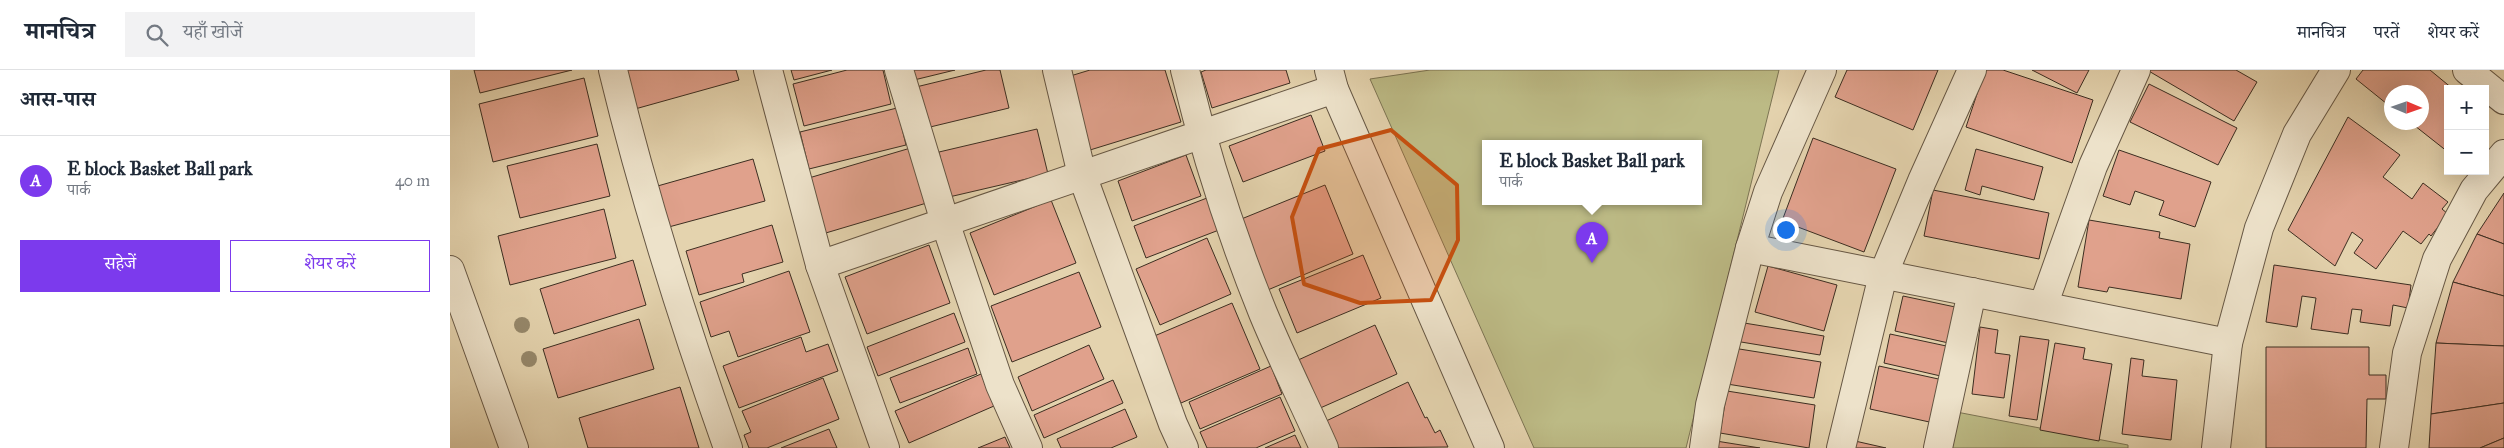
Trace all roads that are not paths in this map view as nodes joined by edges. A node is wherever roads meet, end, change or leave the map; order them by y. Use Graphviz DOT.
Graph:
graph roads {
  1 [pos="614,70"];
  2 [pos="768,70"];
  3 [pos="899,70"];
  4 [pos="1057,70"];
  5 [pos="1185,70"];
  6 [pos="1822,70"];
  7 [pos="1972,70"];
  8 [pos="2136,70"];
  9 [pos="2336,70"];
  10 [pos="2467,70"];
  11 [pos="1332,80"];
  12 [pos="2504,100"];
  13 [pos="1201,135"];
  14 [pos="2504,154"];
  15 [pos="1082,175"];
  16 [pos="945,222"];
  17 [pos="1750,248"];
  18 [pos="820,265"];
  19 [pos="450,270"];
  20 [pos="1883,274"];
  21 [pos="1972,292"];
  22 [pos="2043,306"];
  23 [pos="2228,343"];
  24 [pos="514,448"];
  25 [pos="728,448"];
  26 [pos="885,448"];
  27 [pos="1028,448"];
  28 [pos="1184,448"];
  29 [pos="1324,448"];
  30 [pos="1490,448"];
  31 [pos="1704,448"];
  32 [pos="1841,448"];
  33 [pos="1938,448"];
  34 [pos="2216,448"];
  35 [pos="2394,448"];
  1 -- 25 [label="street"];
  2 -- 18 [label="street"];
  3 -- 16 [label="street"];
  4 -- 15 [label="street"];
  5 -- 13 [label="street"];
  6 -- 17 [label="street"];
  7 -- 20 [label="street"];
  8 -- 22 [label="street"];
  9 -- 23 [label="street"];
  10 -- 12 [label="street"];
  11 -- 13 [label="street"];
  11 -- 30 [label="street"];
  13 -- 15 [label="street"];
  13 -- 29 [label="street"];
  14 -- 35 [label="street"];
  15 -- 16 [label="street"];
  15 -- 28 [label="street"];
  16 -- 18 [label="street"];
  16 -- 27 [label="street"];
  17 -- 20 [label="street"];
  17 -- 31 [label="street"];
  18 -- 26 [label="street"];
  19 -- 24 [label="street"];
  20 -- 21 [label="street"];
  20 -- 32 [label="street"];
  21 -- 22 [label="street"];
  21 -- 33 [label="street"];
  22 -- 23 [label="street"];
  23 -- 34 [label="street"];
}
